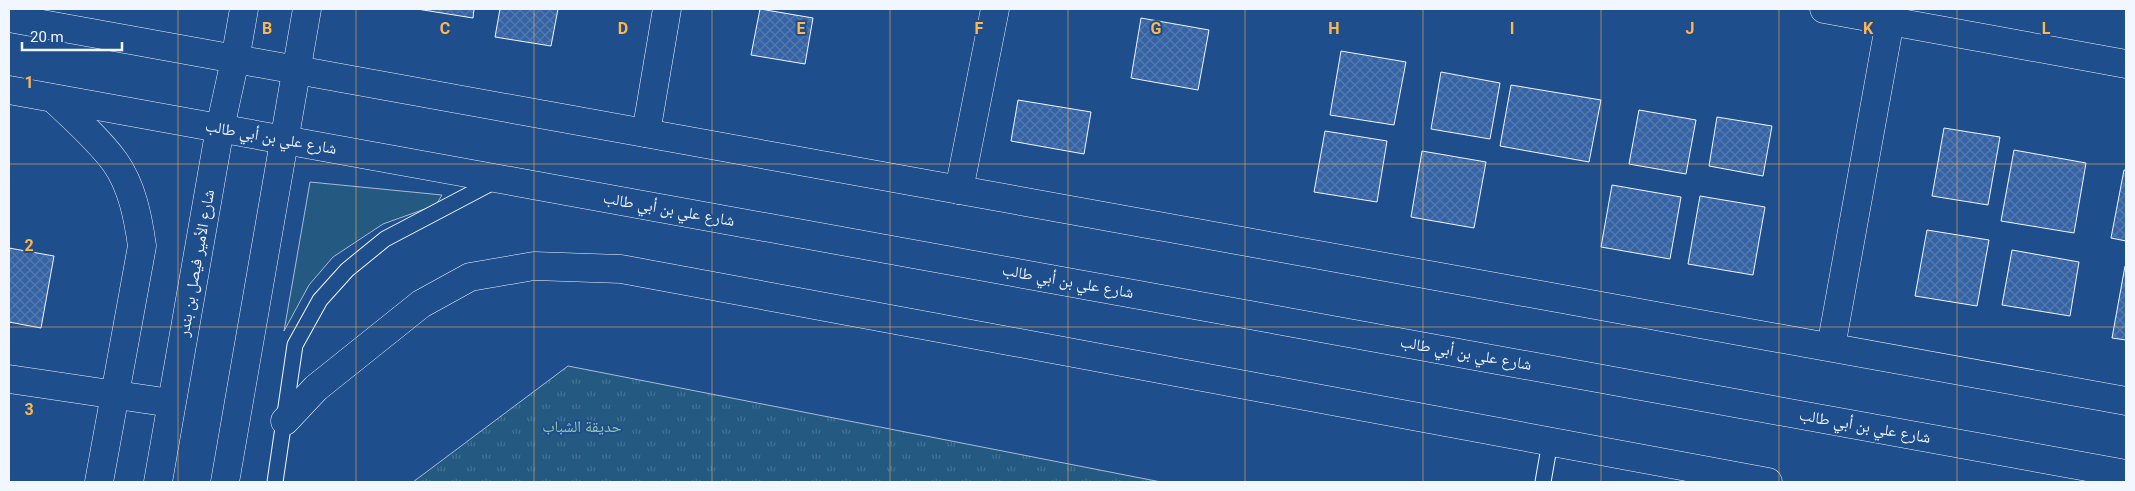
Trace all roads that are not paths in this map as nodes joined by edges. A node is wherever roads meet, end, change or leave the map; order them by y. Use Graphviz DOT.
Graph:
graph roads {
  1 [pos="244,9"];
  2 [pos="307,9"];
  3 [pos="667,9"];
  4 [pos="995,9"];
  5 [pos="1824,9"];
  6 [pos="9,18"];
  7 [pos="1890,21"];
  8 [pos="236,52"];
  9 [pos="2126,64"];
  10 [pos="297,66"];
  11 [pos="9,90"];
  12 [pos="54,99"];
  13 [pos="220,128"];
  14 [pos="646,134"];
  15 [pos="285,140"];
  16 [pos="499,179"];
  17 [pos="959,190"];
  18 [pos="1831,347"];
  19 [pos="9,379"];
  20 [pos="115,395"];
  21 [pos="2126,401"];
  22 [pos="172,403"];
  23 [pos="285,421"];
  24 [pos="1550,442"];
  25 [pos="2126,474"];
  26 [pos="99,482"];
  27 [pos="158,482"];
  28 [pos="225,482"];
  29 [pos="274,482"];
  30 [pos="1543,482"];
  31 [pos="1768,482"];
  1 -- 8 [label="street, شارع الأمير فيصل بن بندر"];
  2 -- 10 [label="street"];
  3 -- 14 [label="street"];
  4 -- 17 [label="street"];
  5 -- 7 [label="street"];
  6 -- 8 [label="street"];
  7 -- 9 [label="street"];
  7 -- 18 [label="street"];
  8 -- 10 [label="street"];
  8 -- 13 [label="street, شارع الأمير فيصل بن بندر"];
  10 -- 14 [label="street"];
  10 -- 15 [label="street"];
  11 -- 12 [label="street, شارع علي بن أبي طالب"];
  12 -- 13 [label="street, شارع علي بن أبي طالب"];
  12 -- 20 [label="street"];
  13 -- 15 [label="street, شارع علي بن أبي طالب"];
  13 -- 22 [label="street, شارع الأمير فيصل بن بندر"];
  14 -- 17 [label="street"];
  15 -- 16 [label="street, شارع علي بن أبي طالب"];
  15 -- 28 [label="street"];
  16 -- 23 [label="lane"];
  16 -- 25 [label="street, شارع علي بن أبي طالب"];
  17 -- 18 [label="street"];
  18 -- 21 [label="street"];
  19 -- 20 [label="street"];
  20 -- 22 [label="street"];
  20 -- 26 [label="street"];
  22 -- 27 [label="street, شارع الأمير فيصل بن بندر"];
  23 -- 24 [label="street"];
  23 -- 29 [label="lane"];
  24 -- 30 [label="lane"];
  24 -- 31 [label="street"];
}
